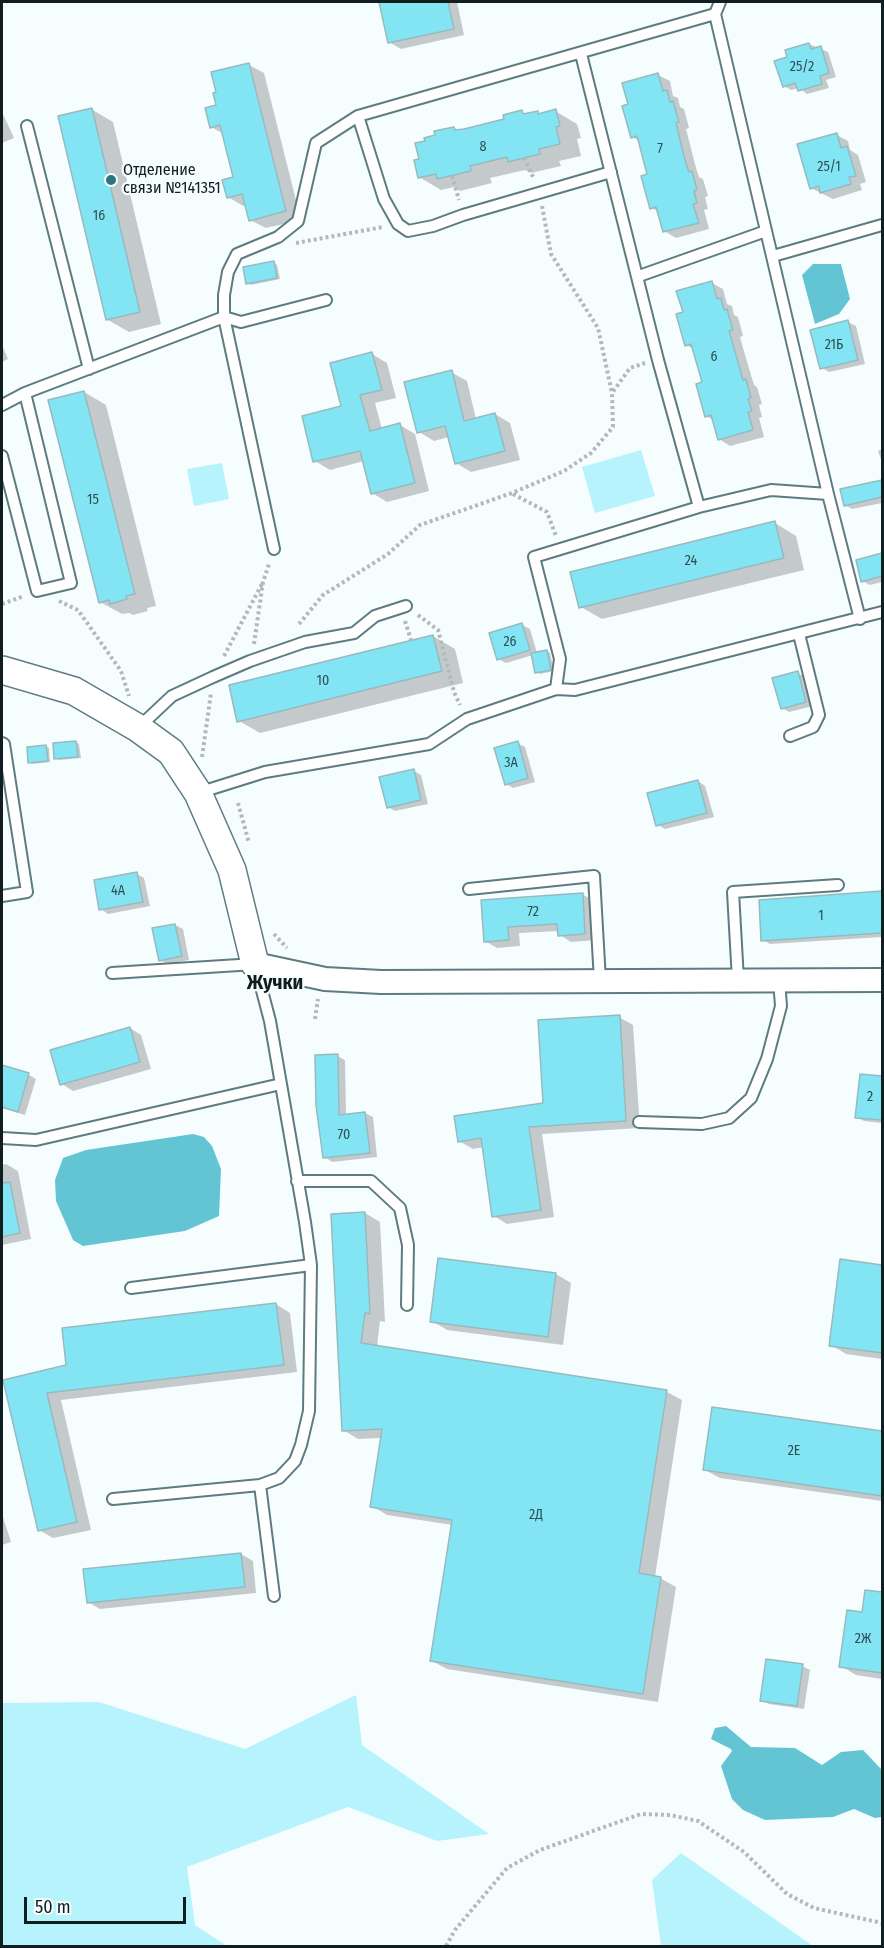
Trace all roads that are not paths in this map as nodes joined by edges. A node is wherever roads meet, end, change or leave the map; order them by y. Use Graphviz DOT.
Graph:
graph roads {
  1 [pos="720,2"];
  2 [pos="715,14"];
  3 [pos="581,54"];
  4 [pos="358,116"];
  5 [pos="27,126"];
  6 [pos="611,172"];
  7 [pos="882,225"];
  8 [pos="766,231"];
  9 [pos="772,256"];
  10 [pos="639,276"];
  11 [pos="326,300"];
  12 [pos="224,317"];
  13 [pos="89,369"];
  14 [pos="26,393"];
  15 [pos="2,405"];
  16 [pos="2,456"];
  17 [pos="828,494"];
  18 [pos="699,507"];
  19 [pos="274,549"];
  20 [pos="406,606"];
  21 [pos="882,612"];
  22 [pos="860,619"];
  23 [pos="799,634"];
  24 [pos="2,670"];
  25 [pos="556,689"];
  26 [pos="138,728"];
  27 [pos="790,736"];
  28 [pos="2,743"];
  29 [pos="198,793"];
  30 [pos="838,885"];
  31 [pos="469,889"];
  32 [pos="2,896"];
  33 [pos="255,964"];
  34 [pos="112,973"];
  35 [pos="738,980"];
  36 [pos="779,980"];
  37 [pos="882,980"];
  38 [pos="600,981"];
  39 [pos="281,1084"];
  40 [pos="639,1122"];
  41 [pos="2,1138"];
  42 [pos="297,1181"];
  43 [pos="311,1265"];
  44 [pos="131,1288"];
  45 [pos="407,1305"];
  46 [pos="260,1485"];
  47 [pos="114,1499"];
  48 [pos="274,1596"];
  1 -- 2 [label="lane"];
  2 -- 3 [label="lane"];
  2 -- 8 [label="lane"];
  3 -- 4 [label="lane"];
  3 -- 6 [label="lane"];
  4 -- 6 [label="lane"];
  4 -- 12 [label="lane"];
  5 -- 13 [label="lane"];
  6 -- 10 [label="lane"];
  7 -- 9 [label="lane"];
  8 -- 9 [label="lane"];
  8 -- 10 [label="lane"];
  9 -- 17 [label="lane"];
  10 -- 18 [label="lane"];
  11 -- 12 [label="lane"];
  12 -- 13 [label="lane"];
  12 -- 19 [label="lane"];
  13 -- 14 [label="lane"];
  14 -- 15 [label="lane"];
  14 -- 16 [label="lane"];
  17 -- 18 [label="lane"];
  17 -- 22 [label="lane"];
  18 -- 25 [label="lane"];
  20 -- 26 [label="lane"];
  21 -- 22 [label="lane"];
  22 -- 23 [label="lane"];
  23 -- 25 [label="lane"];
  23 -- 27 [label="lane"];
  24 -- 26 [label="street"];
  25 -- 29 [label="lane"];
  26 -- 29 [label="street"];
  28 -- 32 [label="lane"];
  29 -- 33 [label="street"];
  30 -- 35 [label="lane"];
  31 -- 38 [label="lane"];
  33 -- 34 [label="lane"];
  33 -- 38 [label="street"];
  33 -- 39 [label="lane"];
  35 -- 36 [label="street"];
  35 -- 38 [label="street"];
  36 -- 37 [label="street"];
  36 -- 40 [label="lane"];
  39 -- 41 [label="lane"];
  39 -- 42 [label="lane"];
  42 -- 43 [label="lane"];
  42 -- 45 [label="lane"];
  43 -- 44 [label="lane"];
  43 -- 46 [label="lane"];
  46 -- 47 [label="lane"];
  46 -- 48 [label="lane"];
}
